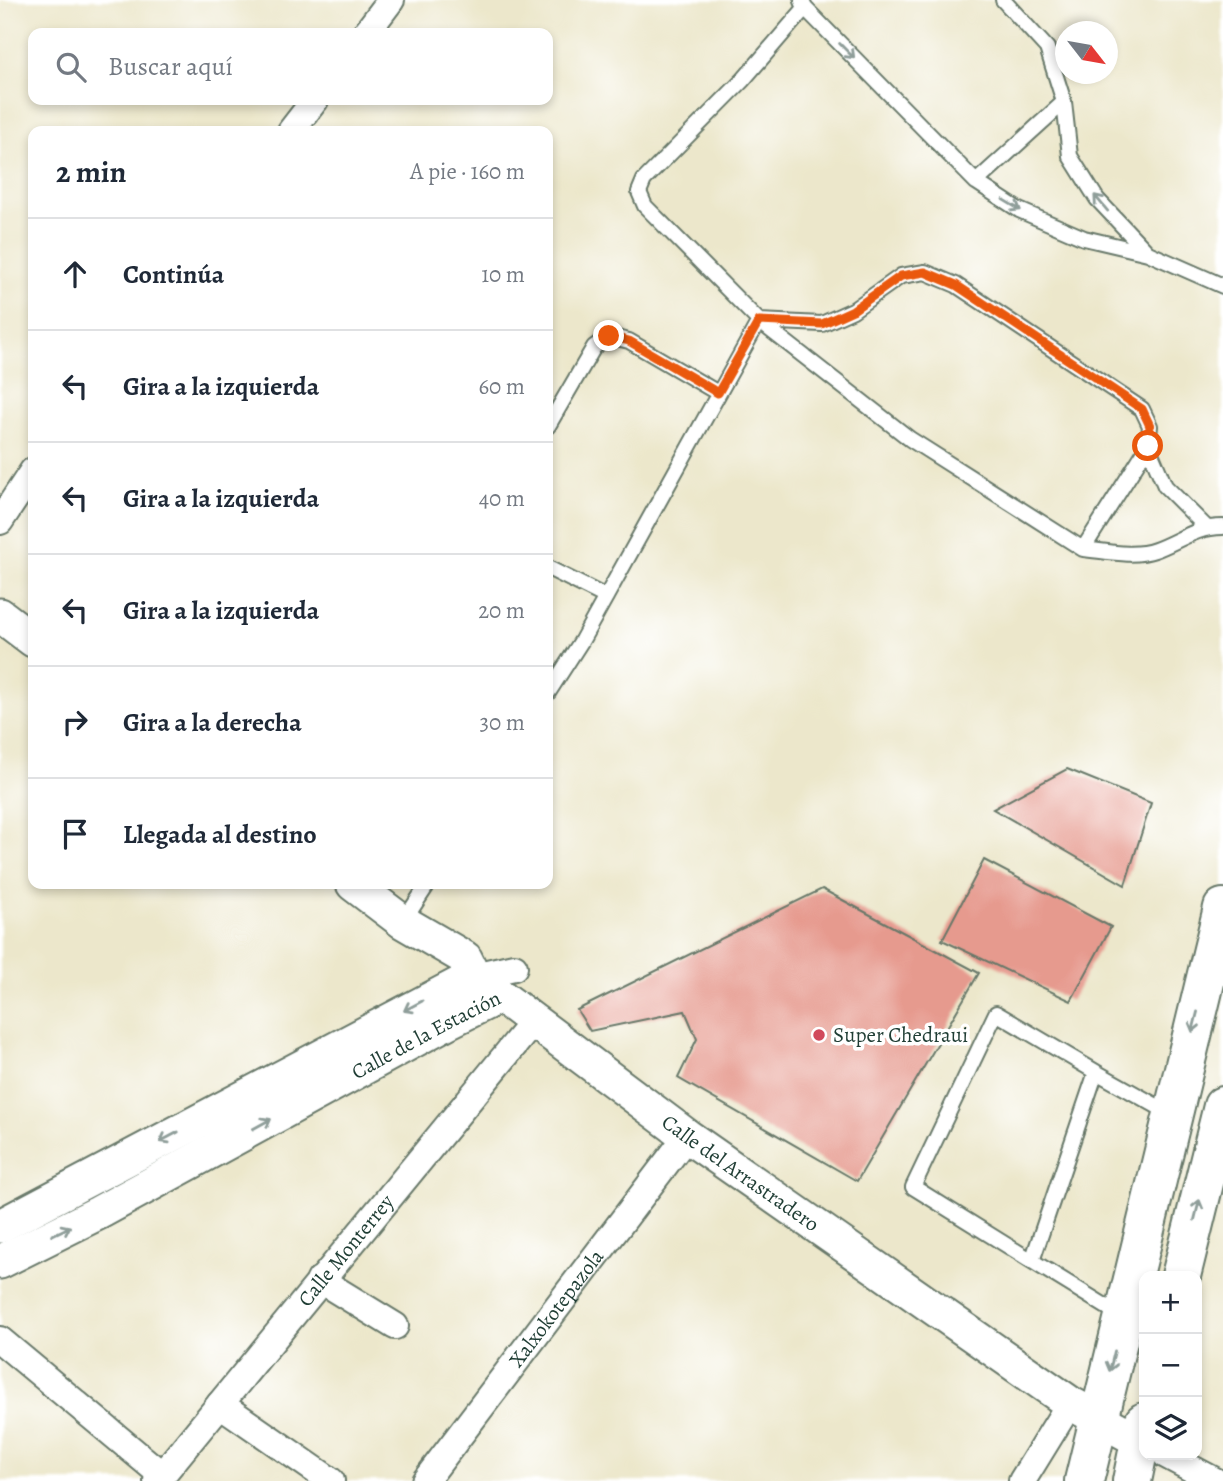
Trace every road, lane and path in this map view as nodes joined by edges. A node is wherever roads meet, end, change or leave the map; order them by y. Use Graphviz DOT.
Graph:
graph roads {
  1 [pos="391,0"];
  2 [pos="1003,0"];
  3 [pos="803,4"];
  4 [pos="370,28"];
  5 [pos="1064,103"];
  6 [pos="311,105"];
  7 [pos="294,126"];
  8 [pos="976,182"];
  9 [pos="1148,253"];
  10 [pos="1223,286"];
  11 [pos="759,321"];
  12 [pos="718,393"];
  13 [pos="553,417"];
  14 [pos="1148,446"];
  15 [pos="28,479"];
  16 [pos="0,521"];
  17 [pos="1206,527"];
  18 [pos="1223,527"];
  19 [pos="1083,549"];
  20 [pos="553,570"];
  21 [pos="606,597"];
  22 [pos="0,614"];
  23 [pos="28,636"];
  24 [pos="553,685"];
  25 [pos="360,889"];
  26 [pos="425,889"];
  27 [pos="1223,908"];
  28 [pos="403,922"];
  29 [pos="487,986"];
  30 [pos="533,1022"];
  31 [pos="1096,1072"];
  32 [pos="1223,1106"];
  33 [pos="1172,1115"];
  34 [pos="687,1136"];
  35 [pos="0,1226"];
  36 [pos="1032,1261"];
  37 [pos="0,1262"];
  38 [pos="1182,1271"];
  39 [pos="320,1280"];
  40 [pos="1123,1318"];
  41 [pos="395,1326"];
  42 [pos="0,1340"];
  43 [pos="220,1404"];
  44 [pos="1084,1410"];
  45 [pos="1139,1436"];
  46 [pos="1140,1460"];
  47 [pos="1181,1460"];
  48 [pos="159,1478"];
  49 [pos="331,1481"];
  50 [pos="425,1481"];
  51 [pos="1022,1481"];
  52 [pos="1084,1481"];
  53 [pos="1132,1481"];
  54 [pos="1215,1481"];
  1 -- 4 [label="street"];
  2 -- 5 [label="lane"];
  3 -- 8 [label="lane, one-way"];
  3 -- 11 [label="lane"];
  5 -- 8 [label="lane"];
  9 -- 5 [label="lane, one-way"];
  6 -- 7 [label="street"];
  8 -- 9 [label="lane, one-way"];
  9 -- 10 [label="lane"];
  11 -- 12 [label="lane"];
  11 -- 14 [label="lane"];
  11 -- 19 [label="lane"];
  12 -- 13 [label="lane"];
  12 -- 21 [label="lane"];
  14 -- 17 [label="lane"];
  14 -- 19 [label="lane"];
  15 -- 16 [label="street"];
  17 -- 18 [label="lane"];
  17 -- 19 [label="lane"];
  20 -- 21 [label="lane"];
  21 -- 24 [label="lane"];
  22 -- 23 [label="street"];
  25 -- 28 [label="street, Calle del Arrastradero"];
  26 -- 28 [label="lane"];
  27 -- 33 [label="main road, one-way"];
  28 -- 29 [label="street, Calle del Arrastradero"];
  29 -- 30 [label="street, Calle del Arrastradero"];
  29 -- 35 [label="street, Calle de la Estación, one-way"];
  37 -- 29 [label="street, Calle de la Estación, one-way"];
  30 -- 34 [label="street, Calle del Arrastradero"];
  30 -- 39 [label="street, Calle Monterrey"];
  31 -- 33 [label="lane"];
  31 -- 36 [label="lane"];
  31 -- 36 [label="lane"];
  38 -- 32 [label="main road, one-way"];
  33 -- 40 [label="main road"];
  34 -- 44 [label="street, Calle del Arrastradero"];
  34 -- 50 [label="street, Xalxokotepazola"];
  36 -- 40 [label="lane"];
  39 -- 41 [label="street"];
  39 -- 43 [label="street, Calle Monterrey"];
  40 -- 44 [label="main road, one-way"];
  42 -- 48 [label="street"];
  43 -- 48 [label="street, Calle Monterrey"];
  43 -- 49 [label="street"];
  44 -- 45 [label="street, Calle del Arrastradero"];
  44 -- 51 [label="street"];
  44 -- 52 [label="main road"];
  46 -- 53 [label="main road"];
  47 -- 54 [label="street, Calle del Arrastradero"];
}
